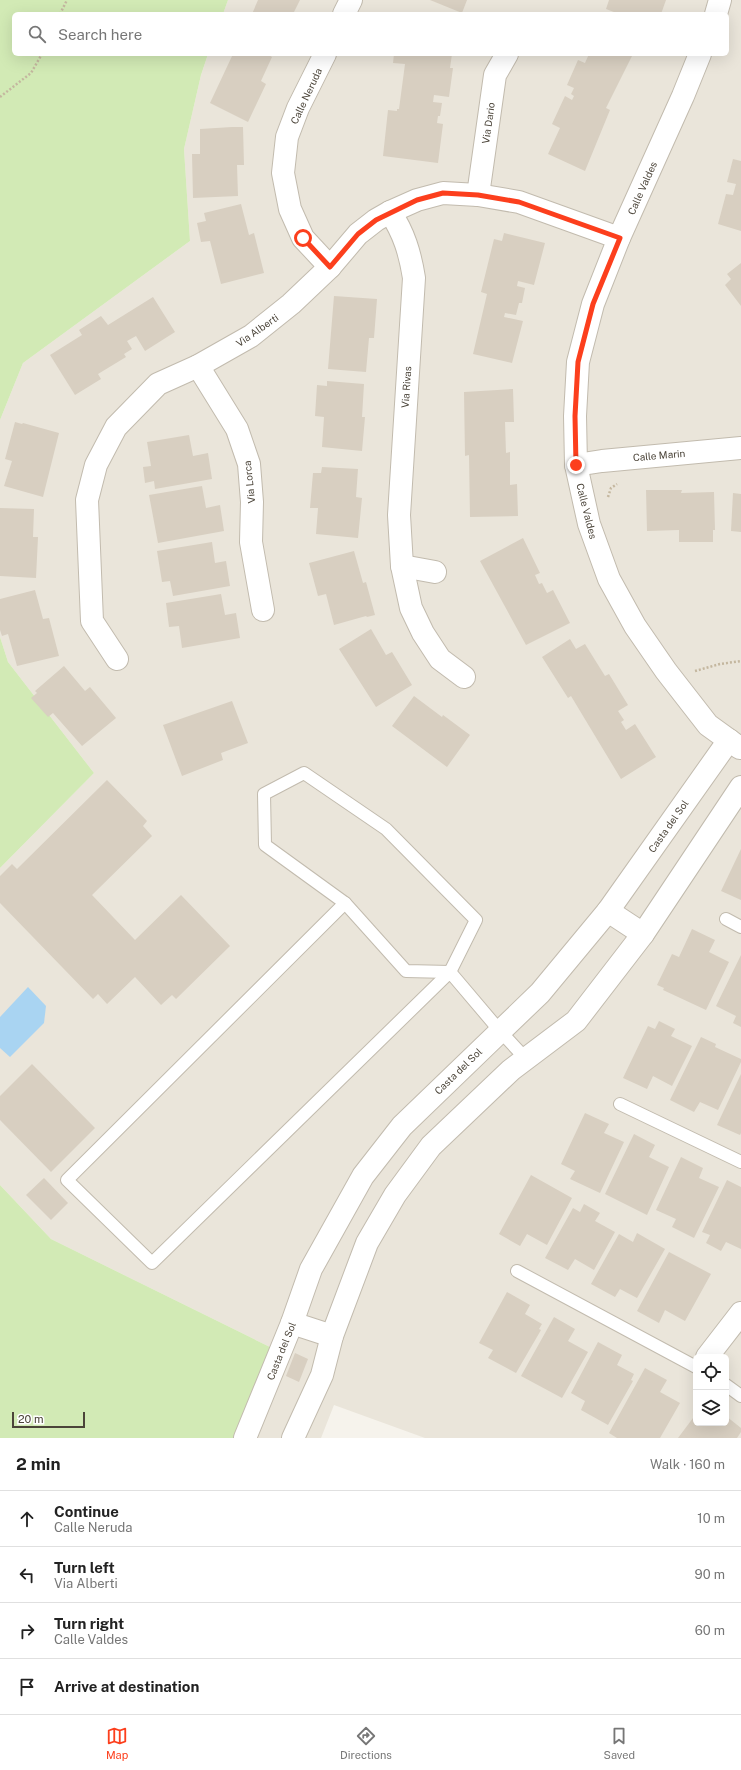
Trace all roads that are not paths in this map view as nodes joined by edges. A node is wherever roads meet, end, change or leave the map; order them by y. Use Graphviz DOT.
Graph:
graph roads {
  1 [pos="351,0"];
  2 [pos="720,0"];
  3 [pos="345,12"];
  4 [pos="717,12"];
  5 [pos="324,56"];
  6 [pos="506,56"];
  7 [pos="699,56"];
  8 [pos="478,195"];
  9 [pos="390,212"];
  10 [pos="620,238"];
  11 [pos="330,267"];
  12 [pos="198,366"];
  13 [pos="741,448"];
  14 [pos="576,465"];
  15 [pos="402,566"];
  16 [pos="435,572"];
  17 [pos="263,610"];
  18 [pos="117,659"];
  19 [pos="464,677"];
  20 [pos="735,745"];
  21 [pos="741,787"];
  22 [pos="345,903"];
  23 [pos="608,911"];
  24 [pos="726,920"];
  25 [pos="741,927"];
  26 [pos="643,934"];
  27 [pos="450,972"];
  28 [pos="500,1032"];
  29 [pos="526,1059"];
  30 [pos="620,1104"];
  31 [pos="741,1162"];
  32 [pos="517,1271"];
  33 [pos="741,1313"];
  34 [pos="292,1323"];
  35 [pos="332,1336"];
  36 [pos="709,1354"];
  37 [pos="693,1365"];
  38 [pos="729,1387"];
  39 [pos="741,1396"];
  40 [pos="247,1437"];
  41 [pos="293,1438"];
  1 -- 3 [label="street"];
  2 -- 4 [label="street"];
  5 -- 11 [label="street, Calle Neruda"];
  6 -- 8 [label="street, Via Dario"];
  7 -- 10 [label="street, Calle Valdes"];
  8 -- 9 [label="street, Via Alberti"];
  8 -- 10 [label="street, Via Alberti"];
  9 -- 11 [label="street, Via Alberti"];
  9 -- 15 [label="street, Via Rivas"];
  10 -- 14 [label="street, Calle Valdes"];
  11 -- 12 [label="street, Via Alberti"];
  12 -- 17 [label="street, Via Lorca"];
  12 -- 18 [label="street, Via Alberti"];
  13 -- 14 [label="street, Calle Marin"];
  14 -- 20 [label="street, Calle Valdes"];
  15 -- 16 [label="street"];
  15 -- 19 [label="street, Via Rivas"];
  20 -- 23 [label="street, Casta del Sol"];
  21 -- 26 [label="street"];
  22 -- 27 [label="lane"];
  22 -- 27 [label="lane"];
  22 -- 27 [label="lane"];
  23 -- 26 [label="street"];
  23 -- 28 [label="street, Casta del Sol"];
  24 -- 25 [label="lane"];
  26 -- 29 [label="street"];
  27 -- 28 [label="lane"];
  28 -- 29 [label="lane"];
  28 -- 34 [label="street, Casta del Sol"];
  29 -- 35 [label="street"];
  30 -- 31 [label="lane"];
  32 -- 37 [label="lane"];
  33 -- 36 [label="street"];
  34 -- 35 [label="street"];
  34 -- 40 [label="street, Casta del Sol"];
  35 -- 41 [label="street"];
  38 -- 39 [label="lane"];
}
